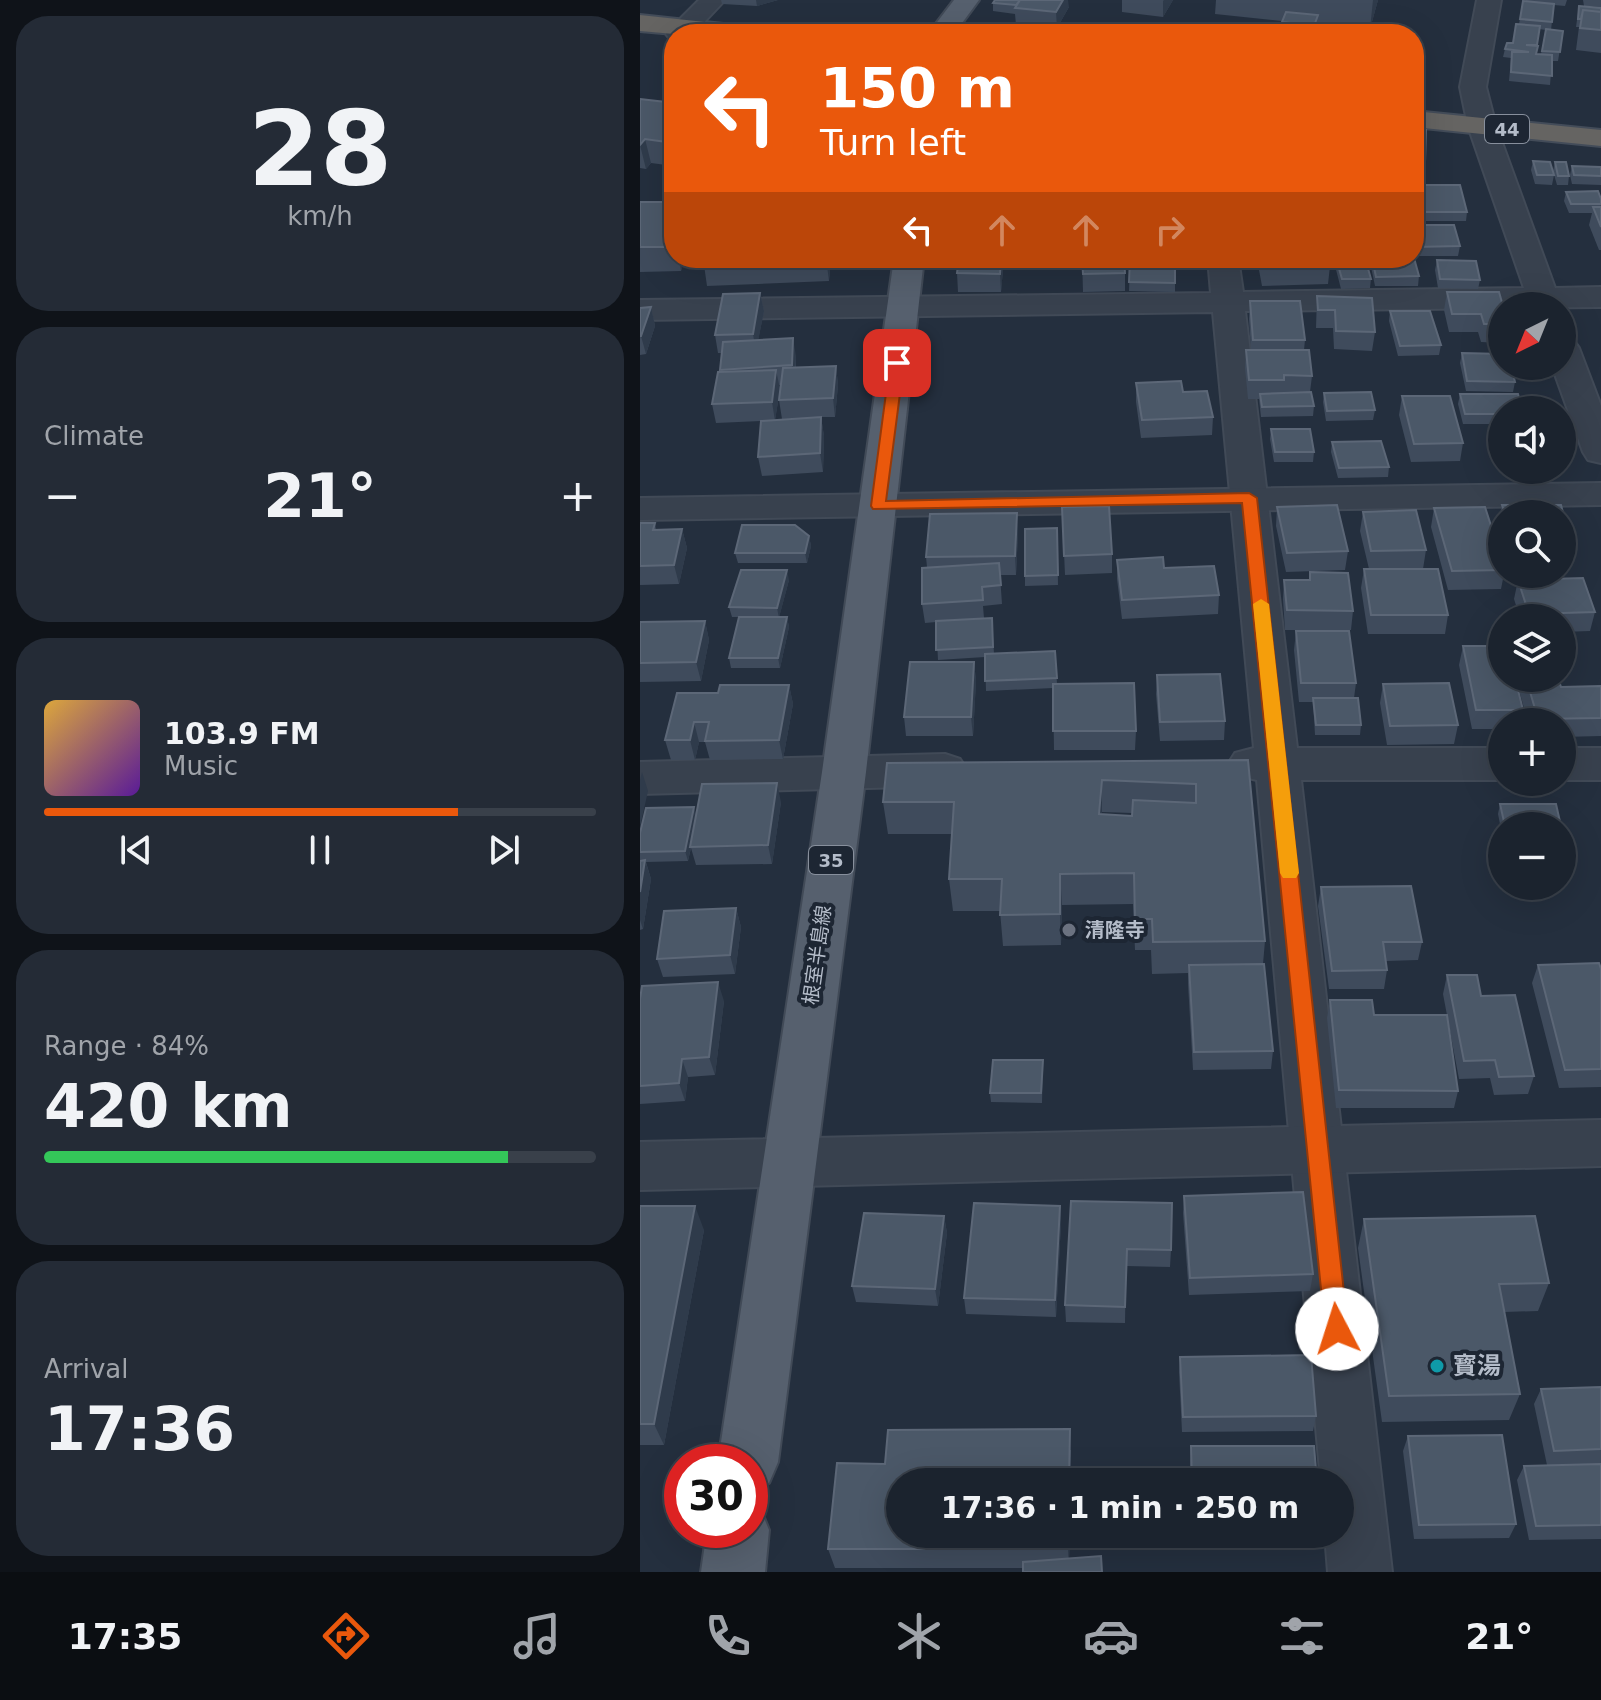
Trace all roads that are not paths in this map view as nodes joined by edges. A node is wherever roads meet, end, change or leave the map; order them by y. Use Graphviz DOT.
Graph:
graph roads {
  1 [pos="713,0"];
  2 [pos="967,0"];
  3 [pos="1489,0"];
  4 [pos="640,23"];
  5 [pos="689,24"];
  6 [pos="949,24"];
  7 [pos="664,32"];
  8 [pos="664,38"];
  9 [pos="640,41"];
  10 [pos="1424,103"];
  11 [pos="1480,117"];
  12 [pos="1424,119"];
  13 [pos="1601,120"];
  14 [pos="1601,138"];
  15 [pos="907,268"];
  16 [pos="1225,280"];
  17 [pos="1541,292"];
  18 [pos="1601,297"];
  19 [pos="1488,298"];
  20 [pos="1576,299"];
  21 [pos="901,306"];
  22 [pos="640,310"];
  23 [pos="1574,380"];
  24 [pos="1601,452"];
  25 [pos="1601,494"];
  26 [pos="1249,498"];
  27 [pos="878,506"];
  28 [pos="640,509"];
  29 [pos="1278,764"];
  30 [pos="1488,764"];
  31 [pos="1576,764"];
  32 [pos="1601,764"];
  33 [pos="1216,765"];
  34 [pos="983,769"];
  35 [pos="844,772"];
  36 [pos="640,778"];
  37 [pos="1601,1143"];
  38 [pos="1319,1147"];
  39 [pos="640,1166"];
  40 [pos="788,1166"];
  41 [pos="750,1444"];
  42 [pos="736,1548"];
  43 [pos="733,1572"];
  44 [pos="1360,1572"];
  1 -- 5 [label="street"];
  2 -- 6 [label="main road"];
  3 -- 11 [label="street"];
  4 -- 7 [label="highway"];
  8 -- 9 [label="highway"];
  10 -- 11 [label="highway, 44"];
  11 -- 12 [label="highway, 44"];
  11 -- 13 [label="highway, 44"];
  11 -- 14 [label="highway, 44"];
  11 -- 17 [label="street"];
  15 -- 21 [label="main road, 根室半島線 / 35"];
  16 -- 19 [label="street"];
  16 -- 21 [label="street"];
  16 -- 26 [label="street"];
  18 -- 20 [label="street"];
  21 -- 22 [label="street"];
  21 -- 27 [label="main road, 根室半島線 / 35"];
  23 -- 24 [label="street"];
  25 -- 26 [label="street"];
  26 -- 27 [label="street"];
  26 -- 29 [label="street"];
  27 -- 28 [label="street"];
  27 -- 35 [label="main road, 根室半島線 / 35"];
  29 -- 30 [label="street"];
  29 -- 33 [label="street"];
  29 -- 38 [label="street"];
  31 -- 32 [label="street"];
  34 -- 35 [label="street"];
  35 -- 36 [label="street"];
  35 -- 40 [label="main road, 根室半島線 / 35"];
  37 -- 38 [label="street"];
  38 -- 40 [label="street"];
  38 -- 44 [label="street"];
  39 -- 40 [label="street"];
  40 -- 41 [label="main road, 根室半島線 / 35"];
  42 -- 43 [label="main road"];
}
